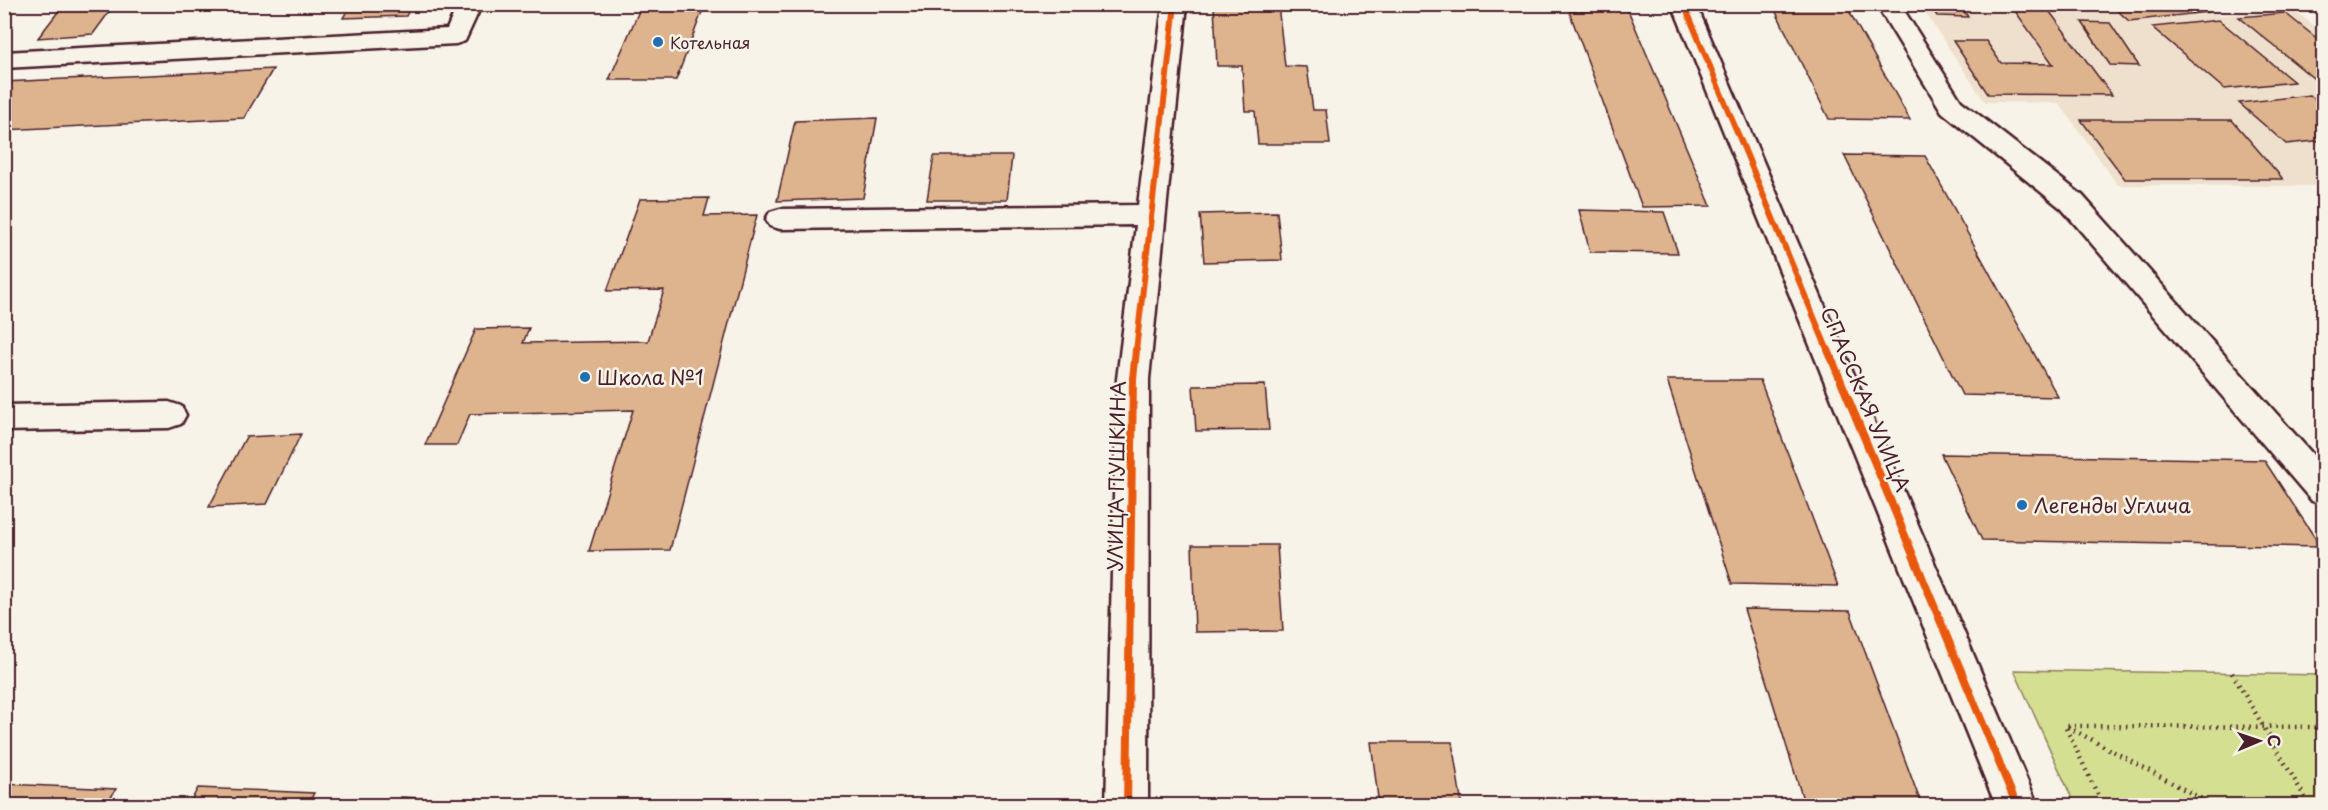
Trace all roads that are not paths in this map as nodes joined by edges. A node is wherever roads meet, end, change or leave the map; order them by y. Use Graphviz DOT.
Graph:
graph roads {
  1 [pos="470,4"];
  2 [pos="1175,4"];
  3 [pos="1684,4"];
  4 [pos="1888,4"];
  5 [pos="4,60"];
  6 [pos="1151,215"];
  7 [pos="780,219"];
  8 [pos="169,415"];
  9 [pos="4,418"];
  10 [pos="2324,491"];
  11 [pos="1127,806"];
  12 [pos="2017,806"];
  1 -- 5 [label="street"];
  2 -- 6 [label="street, УЛИЦА ПУШКИНА"];
  3 -- 12 [label="street, СПАССКАЯ УЛИЦА"];
  4 -- 10 [label="street"];
  6 -- 7 [label="street"];
  6 -- 11 [label="street, УЛИЦА ПУШКИНА"];
  8 -- 9 [label="street"];
}
